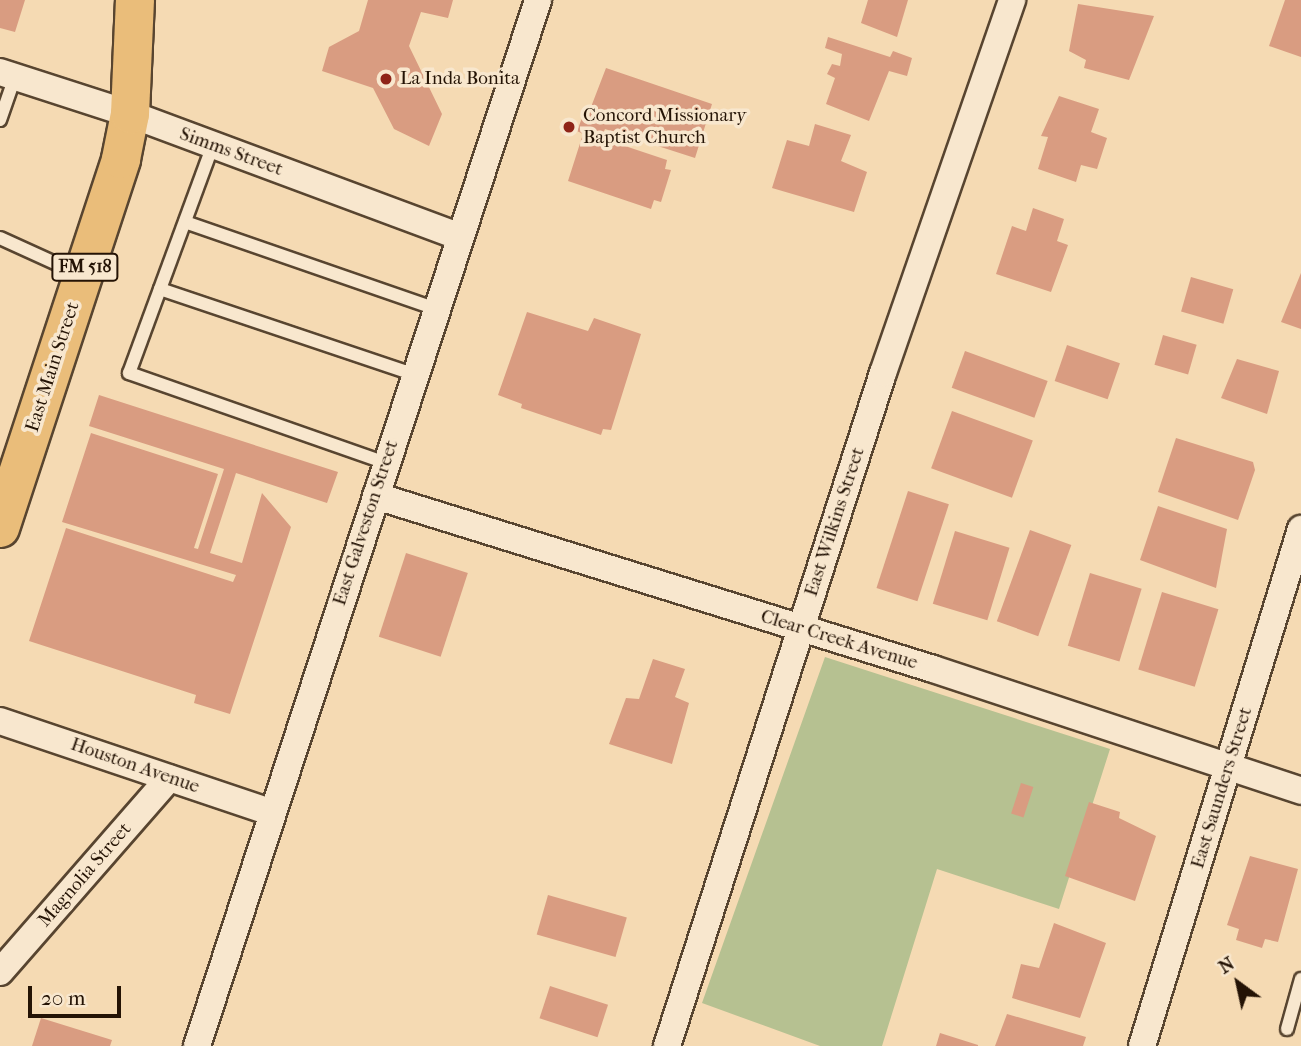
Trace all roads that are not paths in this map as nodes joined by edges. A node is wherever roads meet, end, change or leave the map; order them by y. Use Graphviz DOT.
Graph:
graph roads {
  1 [pos="135,0"];
  2 [pos="538,0"];
  3 [pos="1012,0"];
  4 [pos="8,74"];
  5 [pos="130,114"];
  6 [pos="0,120"];
  7 [pos="212,145"];
  8 [pos="184,222"];
  9 [pos="460,237"];
  10 [pos="0,238"];
  11 [pos="83,276"];
  12 [pos="160,289"];
  13 [pos="436,309"];
  14 [pos="415,375"];
  15 [pos="386,463"];
  16 [pos="376,496"];
  17 [pos="0,528"];
  18 [pos="1301,529"];
  19 [pos="799,629"];
  20 [pos="0,721"];
  21 [pos="1228,767"];
  22 [pos="169,778"];
  23 [pos="1301,791"];
  24 [pos="271,812"];
  25 [pos="0,972"];
  26 [pos="1301,979"];
  27 [pos="1287,1029"];
  28 [pos="197,1046"];
  29 [pos="667,1046"];
  30 [pos="1142,1046"];
  1 -- 5 [label="main road, East Main Street / FM 518"];
  2 -- 9 [label="street, East Galveston Street"];
  3 -- 19 [label="street, East Wilkins Street"];
  4 -- 5 [label="street, Simms Street"];
  4 -- 6 [label="lane"];
  5 -- 7 [label="street, Simms Street"];
  5 -- 11 [label="main road, East Main Street / FM 518"];
  7 -- 8 [label="lane"];
  7 -- 9 [label="street, Simms Street"];
  8 -- 12 [label="lane"];
  8 -- 13 [label="lane"];
  9 -- 13 [label="street, East Galveston Street"];
  10 -- 11 [label="lane"];
  11 -- 17 [label="main road, East Main Street / FM 518"];
  12 -- 14 [label="lane"];
  12 -- 15 [label="lane"];
  13 -- 14 [label="street, East Galveston Street"];
  14 -- 15 [label="street, East Galveston Street"];
  15 -- 16 [label="street, East Galveston Street"];
  16 -- 19 [label="street, Clear Creek Avenue"];
  16 -- 24 [label="street, East Galveston Street"];
  18 -- 21 [label="street, East Saunders Street"];
  19 -- 21 [label="street, Clear Creek Avenue"];
  19 -- 29 [label="street, East Wilkins Street"];
  20 -- 22 [label="street, Houston Avenue"];
  21 -- 23 [label="street, Clear Creek Avenue"];
  21 -- 30 [label="street, East Saunders Street"];
  22 -- 24 [label="street, Houston Avenue"];
  22 -- 25 [label="street, Magnolia Street"];
  24 -- 28 [label="street, East Galveston Street"];
  26 -- 27 [label="lane"];
}
